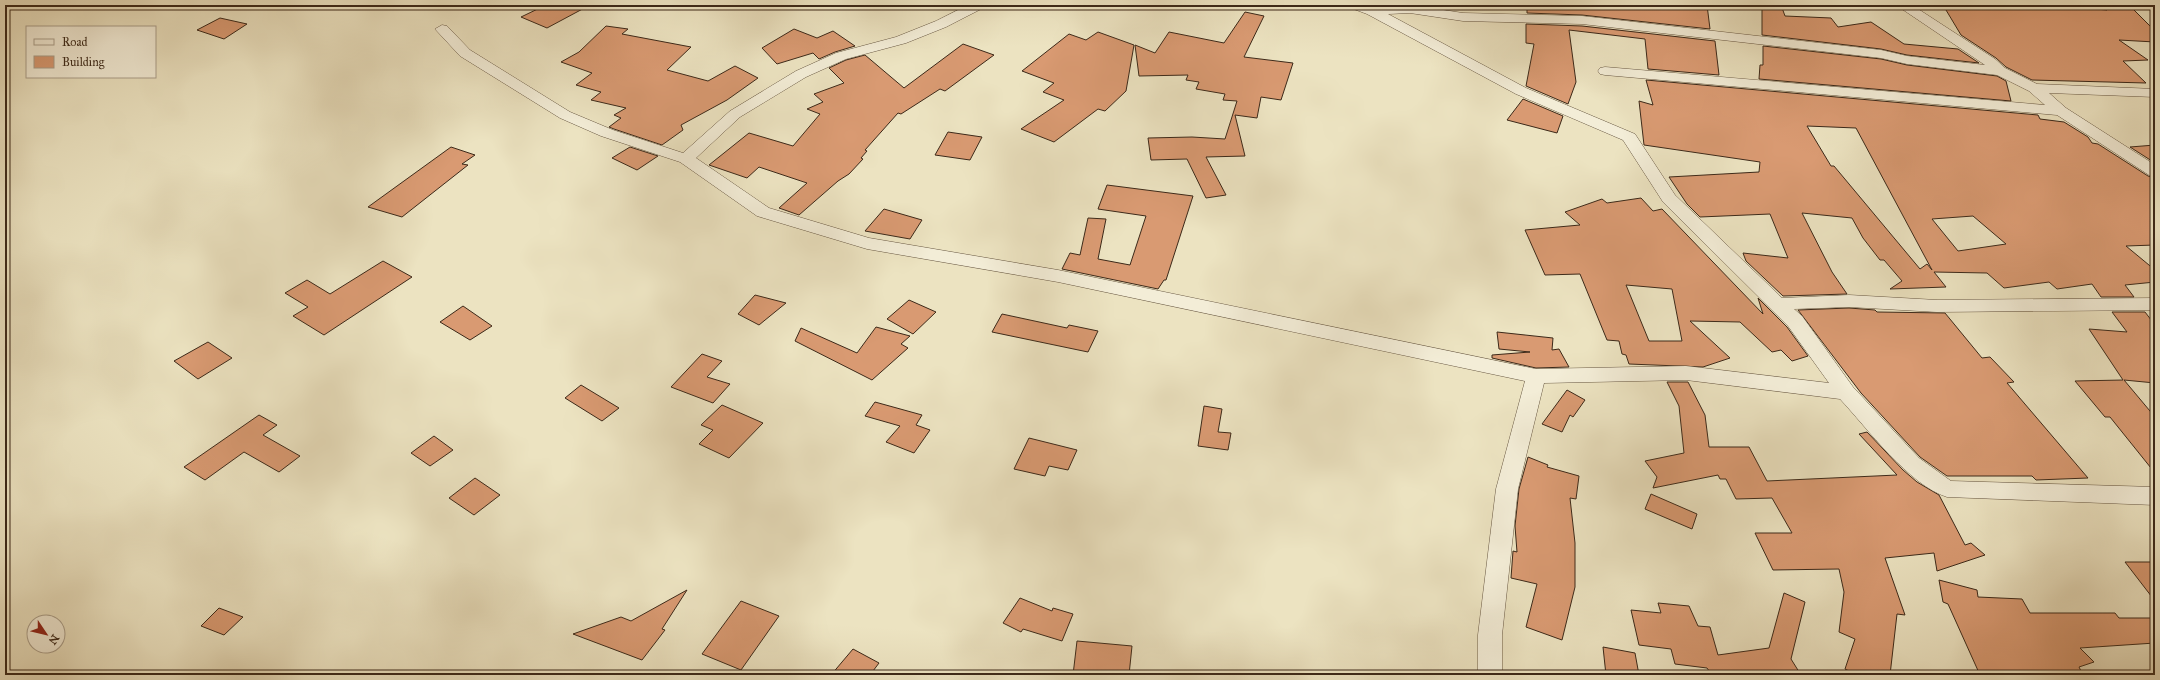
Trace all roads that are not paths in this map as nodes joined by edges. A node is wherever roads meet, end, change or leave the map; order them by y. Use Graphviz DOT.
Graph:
graph roads {
  1 [pos="978,5"];
  2 [pos="1903,5"];
  3 [pos="1364,8"];
  4 [pos="442,29"];
  5 [pos="1605,71"];
  6 [pos="2000,71"];
  7 [pos="2034,88"];
  8 [pos="2155,93"];
  9 [pos="2061,111"];
  10 [pos="686,159"];
  11 [pos="2155,172"];
  12 [pos="1777,304"];
  13 [pos="2155,304"];
  14 [pos="1536,376"];
  15 [pos="1846,392"];
  16 [pos="2155,496"];
  17 [pos="1490,675"];
  1 -- 10 [label="street"];
  2 -- 6 [label="street"];
  3 -- 6 [label="street"];
  3 -- 12 [label="street"];
  4 -- 10 [label="street"];
  5 -- 9 [label="street"];
  6 -- 7 [label="street"];
  7 -- 8 [label="street"];
  7 -- 9 [label="street"];
  9 -- 11 [label="street"];
  10 -- 14 [label="street"];
  12 -- 13 [label="street"];
  12 -- 15 [label="street"];
  14 -- 15 [label="street"];
  14 -- 17 [label="street"];
  15 -- 16 [label="street"];
}
